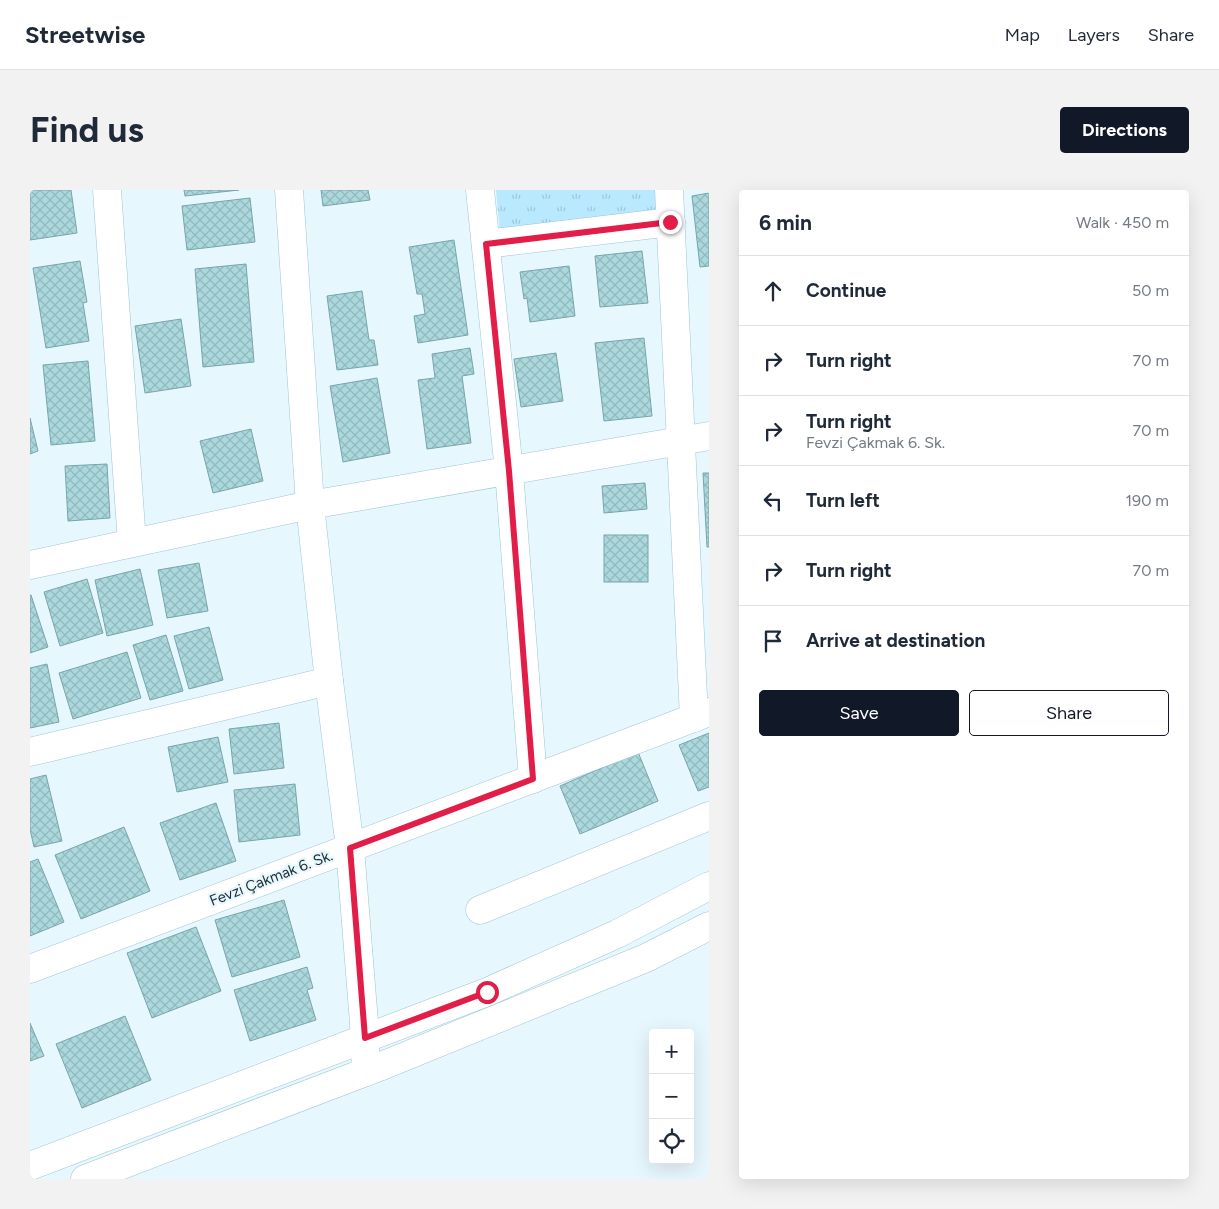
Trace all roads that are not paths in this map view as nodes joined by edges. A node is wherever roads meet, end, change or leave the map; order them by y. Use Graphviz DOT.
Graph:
graph roads {
  1 [pos="107,190"];
  2 [pos="289,190"];
  3 [pos="480,190"];
  4 [pos="670,190"];
  5 [pos="670,222"];
  6 [pos="486,244"];
  7 [pos="709,436"];
  8 [pos="681,440"];
  9 [pos="509,471"];
  10 [pos="310,505"];
  11 [pos="132,543"];
  12 [pos="30,565"];
  13 [pos="329,681"];
  14 [pos="702,715"];
  15 [pos="30,752"];
  16 [pos="533,779"];
  17 [pos="709,816"];
  18 [pos="350,848"];
  19 [pos="709,886"];
  20 [pos="480,910"];
  21 [pos="709,926"];
  22 [pos="30,969"];
  23 [pos="365,1038"];
  24 [pos="366,1072"];
  25 [pos="32,1162"];
  26 [pos="85,1179"];
  1 -- 11 [label="street"];
  2 -- 10 [label="street"];
  3 -- 6 [label="street"];
  4 -- 5 [label="street"];
  5 -- 6 [label="street"];
  5 -- 8 [label="street"];
  6 -- 9 [label="street"];
  7 -- 8 [label="street"];
  8 -- 9 [label="street"];
  8 -- 14 [label="street"];
  9 -- 10 [label="street"];
  9 -- 16 [label="street"];
  10 -- 11 [label="street"];
  10 -- 13 [label="street"];
  11 -- 12 [label="street"];
  13 -- 15 [label="street"];
  13 -- 18 [label="street"];
  14 -- 16 [label="street, Fevzi Çakmak 6. Sk."];
  16 -- 18 [label="street, Fevzi Çakmak 6. Sk."];
  17 -- 20 [label="street"];
  18 -- 22 [label="street, Fevzi Çakmak 6. Sk."];
  18 -- 23 [label="street"];
  19 -- 23 [label="street"];
  21 -- 24 [label="street"];
  23 -- 24 [label="street"];
  23 -- 25 [label="street"];
  24 -- 26 [label="street"];
}
